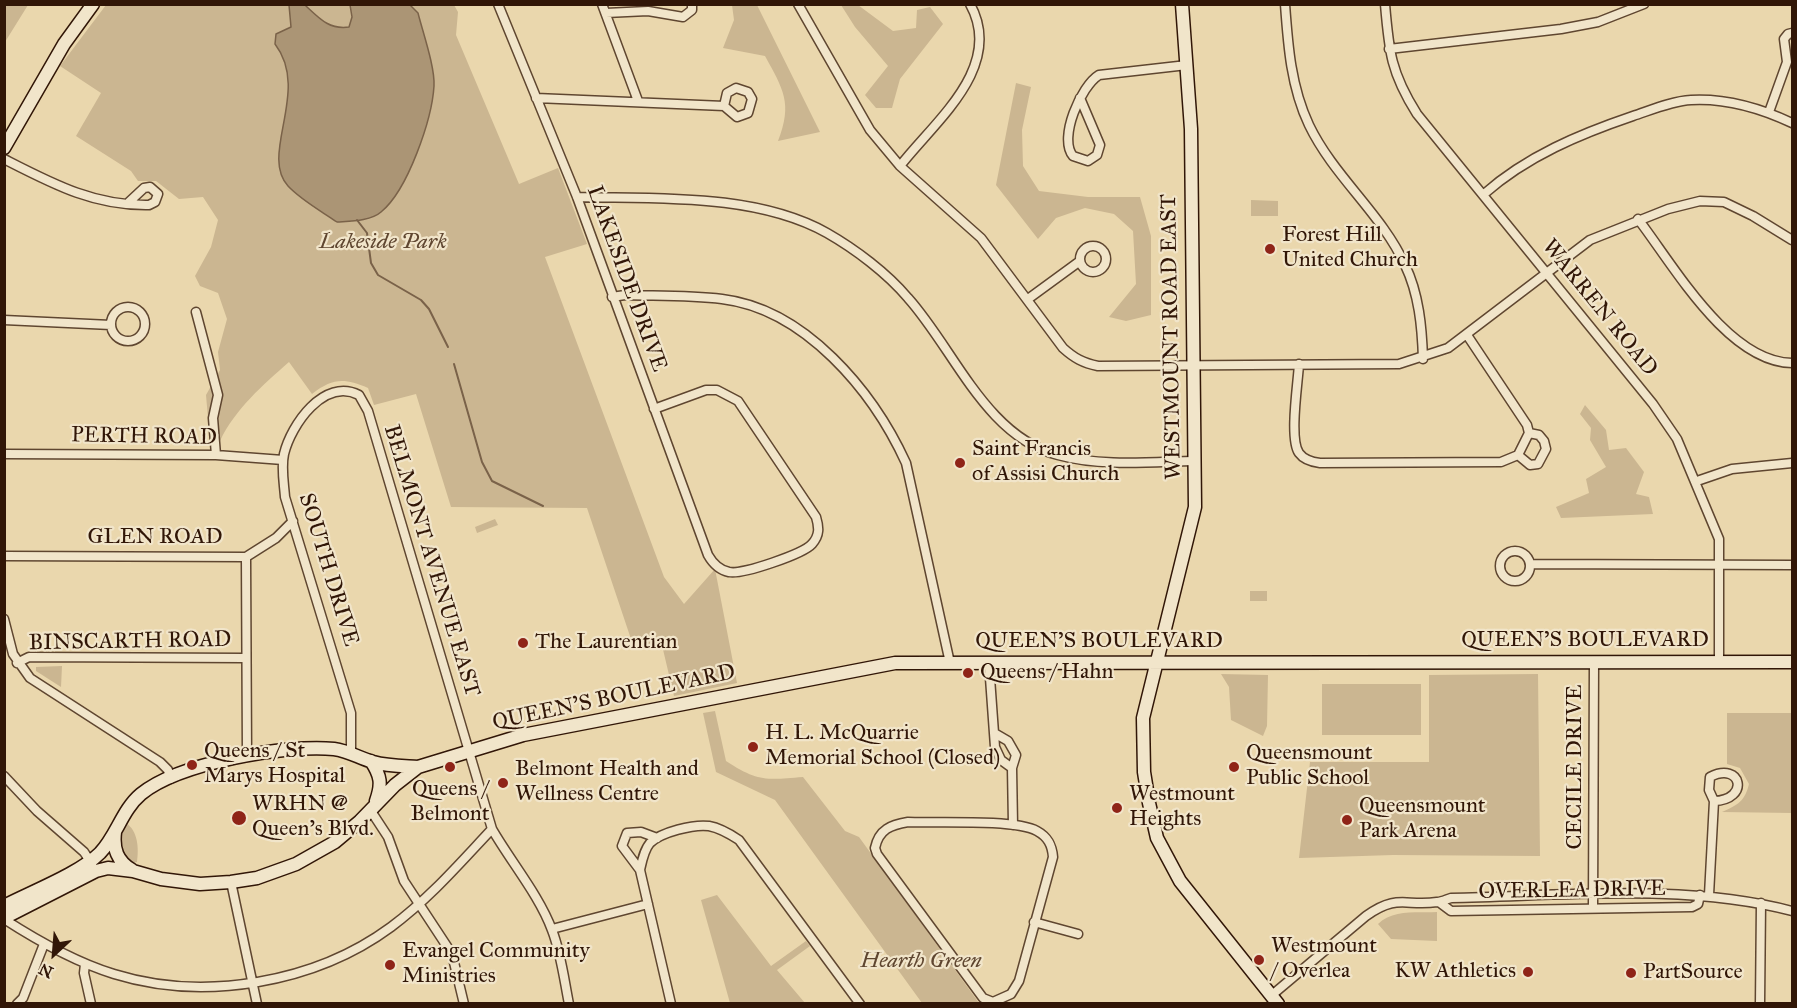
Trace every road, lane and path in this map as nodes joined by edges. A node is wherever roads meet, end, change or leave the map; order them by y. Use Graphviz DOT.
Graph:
graph roads {
  1 [pos="93,4"];
  2 [pos="498,4"];
  3 [pos="656,4"];
  4 [pos="692,4"];
  5 [pos="798,4"];
  6 [pos="970,4"];
  7 [pos="1182,4"];
  8 [pos="1285,4"];
  9 [pos="1385,4"];
  10 [pos="1644,4"];
  11 [pos="604,9"];
  12 [pos="648,11"];
  13 [pos="1792,33"];
  14 [pos="1389,49"];
  15 [pos="1790,60"];
  16 [pos="1187,65"];
  17 [pos="536,98"];
  18 [pos="1080,98"];
  19 [pos="638,101"];
  20 [pos="724,106"];
  21 [pos="1769,112"];
  22 [pos="1792,123"];
  23 [pos="4,148"];
  24 [pos="4,159"];
  25 [pos="900,165"];
  26 [pos="1484,194"];
  27 [pos="577,196"];
  28 [pos="129,202"];
  29 [pos="1638,219"];
  30 [pos="1792,240"];
  31 [pos="1080,261"];
  32 [pos="1546,271"];
  33 [pos="612,297"];
  34 [pos="1028,299"];
  35 [pos="196,312"];
  36 [pos="4,320"];
  37 [pos="111,324"];
  38 [pos="1467,335"];
  39 [pos="1423,359"];
  40 [pos="1792,363"];
  41 [pos="1194,364"];
  42 [pos="1299,364"];
  43 [pos="346,390"];
  44 [pos="654,409"];
  45 [pos="1529,434"];
  46 [pos="4,454"];
  47 [pos="216,455"];
  48 [pos="1518,455"];
  49 [pos="283,460"];
  50 [pos="1194,461"];
  51 [pos="1792,463"];
  52 [pos="1697,481"];
  53 [pos="293,521"];
  54 [pos="4,556"];
  55 [pos="246,557"];
  56 [pos="1530,564"];
  57 [pos="1792,565"];
  58 [pos="1720,566"];
  59 [pos="4,619"];
  60 [pos="244,658"];
  61 [pos="1719,661"];
  62 [pos="1594,662"];
  63 [pos="1792,662"];
  64 [pos="17,663"];
  65 [pos="950,663"];
  66 [pos="989,664"];
  67 [pos="1156,665"];
  68 [pos="996,734"];
  69 [pos="469,751"];
  70 [pos="351,752"];
  71 [pos="247,756"];
  72 [pos="371,761"];
  73 [pos="418,767"];
  74 [pos="1012,768"];
  75 [pos="4,776"];
  76 [pos="170,779"];
  77 [pos="1714,801"];
  78 [pos="372,809"];
  79 [pos="117,825"];
  80 [pos="1012,825"];
  81 [pos="492,829"];
  82 [pos="657,838"];
  83 [pos="93,866"];
  84 [pos="640,870"];
  85 [pos="133,871"];
  86 [pos="231,882"];
  87 [pos="1705,895"];
  88 [pos="1594,896"];
  89 [pos="1439,902"];
  90 [pos="1761,903"];
  91 [pos="648,904"];
  92 [pos="419,905"];
  93 [pos="4,906"];
  94 [pos="1593,908"];
  95 [pos="1792,911"];
  96 [pos="4,918"];
  97 [pos="1034,922"];
  98 [pos="552,929"];
  99 [pos="1078,934"];
  100 [pos="44,944"];
  101 [pos="86,964"];
  102 [pos="252,982"];
  103 [pos="1275,999"];
  104 [pos="17,1004"];
  105 [pos="91,1004"];
  106 [pos="257,1004"];
  107 [pos="464,1004"];
  108 [pos="569,1004"];
  109 [pos="670,1004"];
  110 [pos="860,1004"];
  111 [pos="1760,1004"];
  1 -- 23 [label="street"];
  2 -- 17 [label="street, LAKESIDE DRIVE"];
  3 -- 12 [label="street"];
  4 -- 12 [label="street"];
  5 -- 25 [label="street"];
  6 -- 25 [label="street"];
  7 -- 16 [label="street, WESTMOUNT ROAD EAST"];
  8 -- 39 [label="street"];
  9 -- 14 [label="street, WARREN ROAD"];
  10 -- 14 [label="street"];
  11 -- 12 [label="street"];
  11 -- 19 [label="street"];
  13 -- 15 [label="street"];
  14 -- 26 [label="street, WARREN ROAD"];
  15 -- 21 [label="street"];
  16 -- 18 [label="street"];
  16 -- 41 [label="street, WESTMOUNT ROAD EAST"];
  17 -- 19 [label="street"];
  17 -- 27 [label="street, LAKESIDE DRIVE"];
  18 -- 18 [label="street"];
  19 -- 20 [label="street"];
  21 -- 22 [label="street"];
  21 -- 26 [label="street"];
  24 -- 28 [label="street"];
  25 -- 34 [label="street"];
  26 -- 32 [label="street, WARREN ROAD"];
  27 -- 33 [label="street, LAKESIDE DRIVE"];
  27 -- 50 [label="street"];
  29 -- 30 [label="street"];
  29 -- 32 [label="street"];
  29 -- 40 [label="street"];
  31 -- 34 [label="street"];
  32 -- 38 [label="street"];
  32 -- 52 [label="street, WARREN ROAD"];
  33 -- 44 [label="street, LAKESIDE DRIVE"];
  33 -- 65 [label="street"];
  34 -- 41 [label="street"];
  35 -- 47 [label="street"];
  36 -- 37 [label="street"];
  37 -- 37 [label="street"];
  38 -- 39 [label="street"];
  38 -- 45 [label="street"];
  39 -- 42 [label="street"];
  41 -- 42 [label="street"];
  41 -- 50 [label="street, WESTMOUNT ROAD EAST"];
  42 -- 48 [label="street"];
  43 -- 49 [label="street, SOUTH DRIVE"];
  43 -- 69 [label="street, BELMONT AVENUE EAST"];
  44 -- 44 [label="street, LAKESIDE DRIVE"];
  45 -- 48 [label="street"];
  45 -- 48 [label="street"];
  46 -- 47 [label="street, PERTH ROAD"];
  47 -- 49 [label="street, PERTH ROAD"];
  49 -- 53 [label="street, SOUTH DRIVE"];
  50 -- 67 [label="street, WESTMOUNT ROAD EAST"];
  51 -- 52 [label="street"];
  52 -- 58 [label="street, WARREN ROAD"];
  53 -- 55 [label="street, GLEN ROAD"];
  53 -- 70 [label="street, SOUTH DRIVE"];
  54 -- 55 [label="street, GLEN ROAD"];
  55 -- 60 [label="street"];
  56 -- 58 [label="street"];
  57 -- 58 [label="street"];
  58 -- 61 [label="street, WARREN ROAD"];
  59 -- 64 [label="street"];
  60 -- 64 [label="street, BINSCARTH ROAD"];
  60 -- 71 [label="street"];
  61 -- 62 [label="street, QUEEN'S BOULEVARD"];
  61 -- 63 [label="street, QUEEN'S BOULEVARD"];
  62 -- 67 [label="street, QUEEN'S BOULEVARD"];
  62 -- 88 [label="street, CECILE DRIVE"];
  64 -- 76 [label="street"];
  65 -- 66 [label="street, QUEEN'S BOULEVARD"];
  65 -- 69 [label="street, QUEEN'S BOULEVARD"];
  66 -- 67 [label="street, QUEEN'S BOULEVARD"];
  66 -- 68 [label="street"];
  67 -- 103 [label="street, WESTMOUNT ROAD EAST"];
  68 -- 74 [label="street"];
  68 -- 74 [label="street"];
  69 -- 73 [label="street, QUEEN'S BOULEVARD"];
  69 -- 81 [label="street, BELMONT AVENUE EAST"];
  70 -- 71 [label="street, QUEEN'S BOULEVARD"];
  70 -- 72 [label="street, QUEEN'S BOULEVARD"];
  71 -- 76 [label="street, QUEEN'S BOULEVARD"];
  72 -- 73 [label="street, QUEEN'S BOULEVARD"];
  72 -- 78 [label="street"];
  73 -- 78 [label="street, QUEEN'S BOULEVARD"];
  74 -- 80 [label="street"];
  75 -- 83 [label="street"];
  76 -- 79 [label="street, QUEEN'S BOULEVARD"];
  77 -- 87 [label="street"];
  78 -- 86 [label="street, QUEEN'S BOULEVARD"];
  78 -- 92 [label="street"];
  79 -- 83 [label="street, QUEEN'S BOULEVARD"];
  79 -- 85 [label="street"];
  80 -- 97 [label="street"];
  80 -- 97 [label="street"];
  81 -- 92 [label="street"];
  81 -- 98 [label="street, BELMONT AVENUE EAST"];
  82 -- 84 [label="street"];
  82 -- 84 [label="street"];
  82 -- 110 [label="street"];
  83 -- 85 [label="street, QUEEN'S BOULEVARD"];
  83 -- 93 [label="street, QUEEN'S BOULEVARD"];
  83 -- 96 [label="street, QUEEN'S BOULEVARD"];
  84 -- 91 [label="street"];
  85 -- 86 [label="street, QUEEN'S BOULEVARD"];
  86 -- 102 [label="street"];
  87 -- 88 [label="street, OVERLEA DRIVE"];
  87 -- 90 [label="street, OVERLEA DRIVE"];
  87 -- 94 [label="street, OVERLEA DRIVE"];
  88 -- 89 [label="street, OVERLEA DRIVE"];
  88 -- 94 [label="street, CECILE DRIVE"];
  89 -- 94 [label="street, OVERLEA DRIVE"];
  89 -- 103 [label="street, OVERLEA DRIVE"];
  90 -- 95 [label="street, OVERLEA DRIVE"];
  90 -- 111 [label="street"];
  91 -- 98 [label="street"];
  91 -- 109 [label="street"];
  92 -- 102 [label="street"];
  92 -- 107 [label="street"];
  96 -- 100 [label="street"];
  97 -- 99 [label="street"];
  98 -- 108 [label="street, BELMONT AVENUE EAST"];
  100 -- 101 [label="street"];
  100 -- 104 [label="street"];
  101 -- 102 [label="street"];
  101 -- 105 [label="street"];
  102 -- 106 [label="street"];
}
